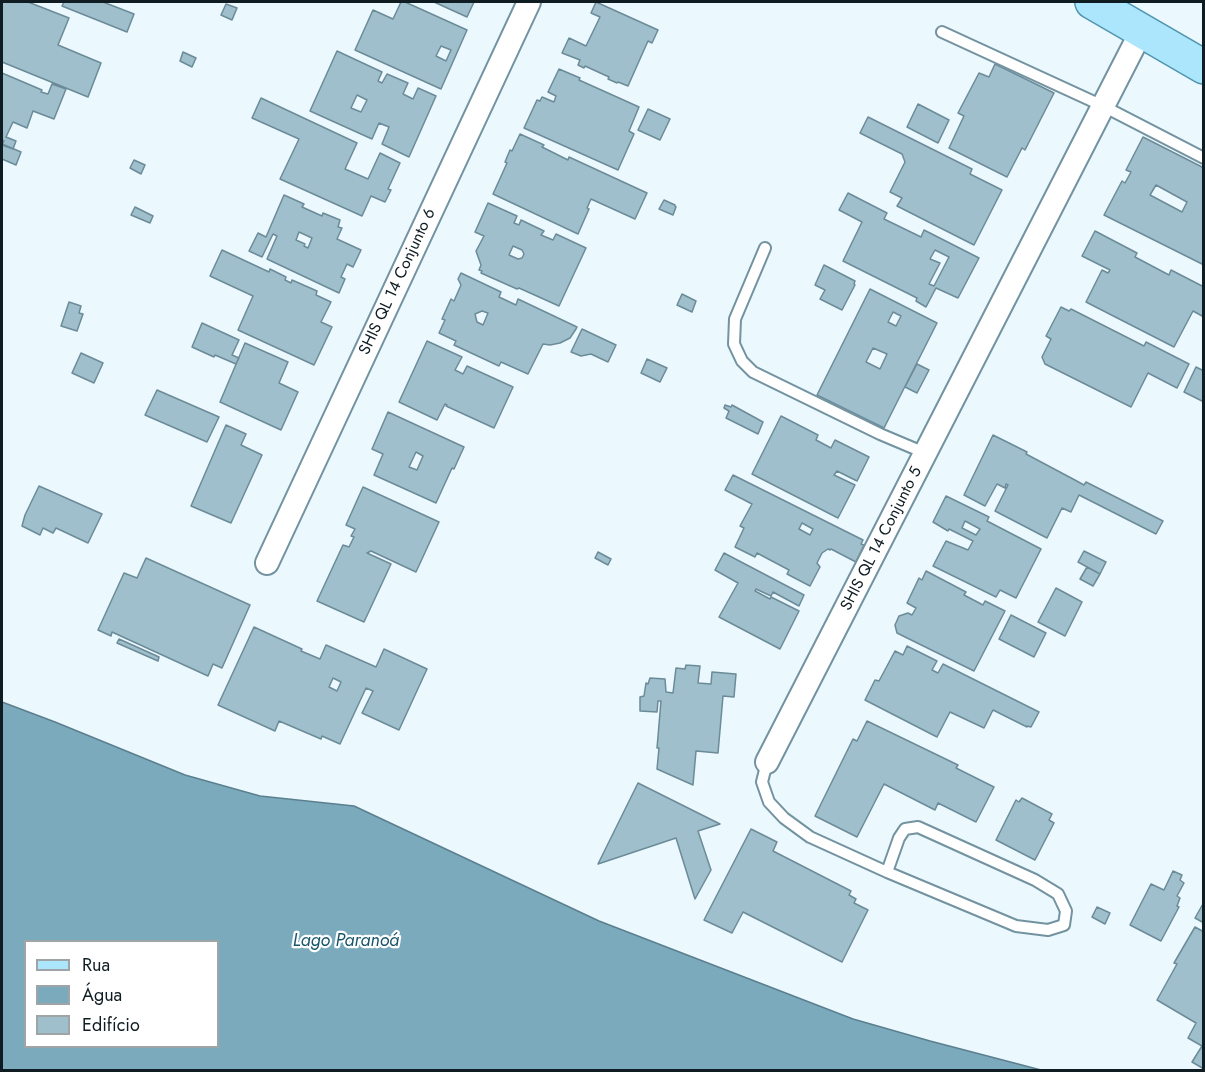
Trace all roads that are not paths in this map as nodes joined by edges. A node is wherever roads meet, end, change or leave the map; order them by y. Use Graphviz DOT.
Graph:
graph roads {
  1 [pos="529,2"];
  2 [pos="1092,2"];
  3 [pos="1142,30"];
  4 [pos="942,32"];
  5 [pos="1203,67"];
  6 [pos="1103,106"];
  7 [pos="1203,158"];
  8 [pos="765,248"];
  9 [pos="925,453"];
  10 [pos="267,563"];
  11 [pos="767,762"];
  12 [pos="887,872"];
  1 -- 10 [label="street, SHIS QL 14 Conjunto 6"];
  2 -- 3 [label="main road"];
  3 -- 5 [label="main road"];
  3 -- 6 [label="street, SHIS QL 14 Conjunto 5"];
  4 -- 6 [label="lane"];
  6 -- 7 [label="lane"];
  6 -- 9 [label="street, SHIS QL 14 Conjunto 5"];
  8 -- 9 [label="lane"];
  9 -- 11 [label="street, SHIS QL 14 Conjunto 5"];
  11 -- 12 [label="lane, SHIS QL 14 Conjunto 5"];
  12 -- 12 [label="lane, SHIS QL 14 Conjunto 5"];
}
